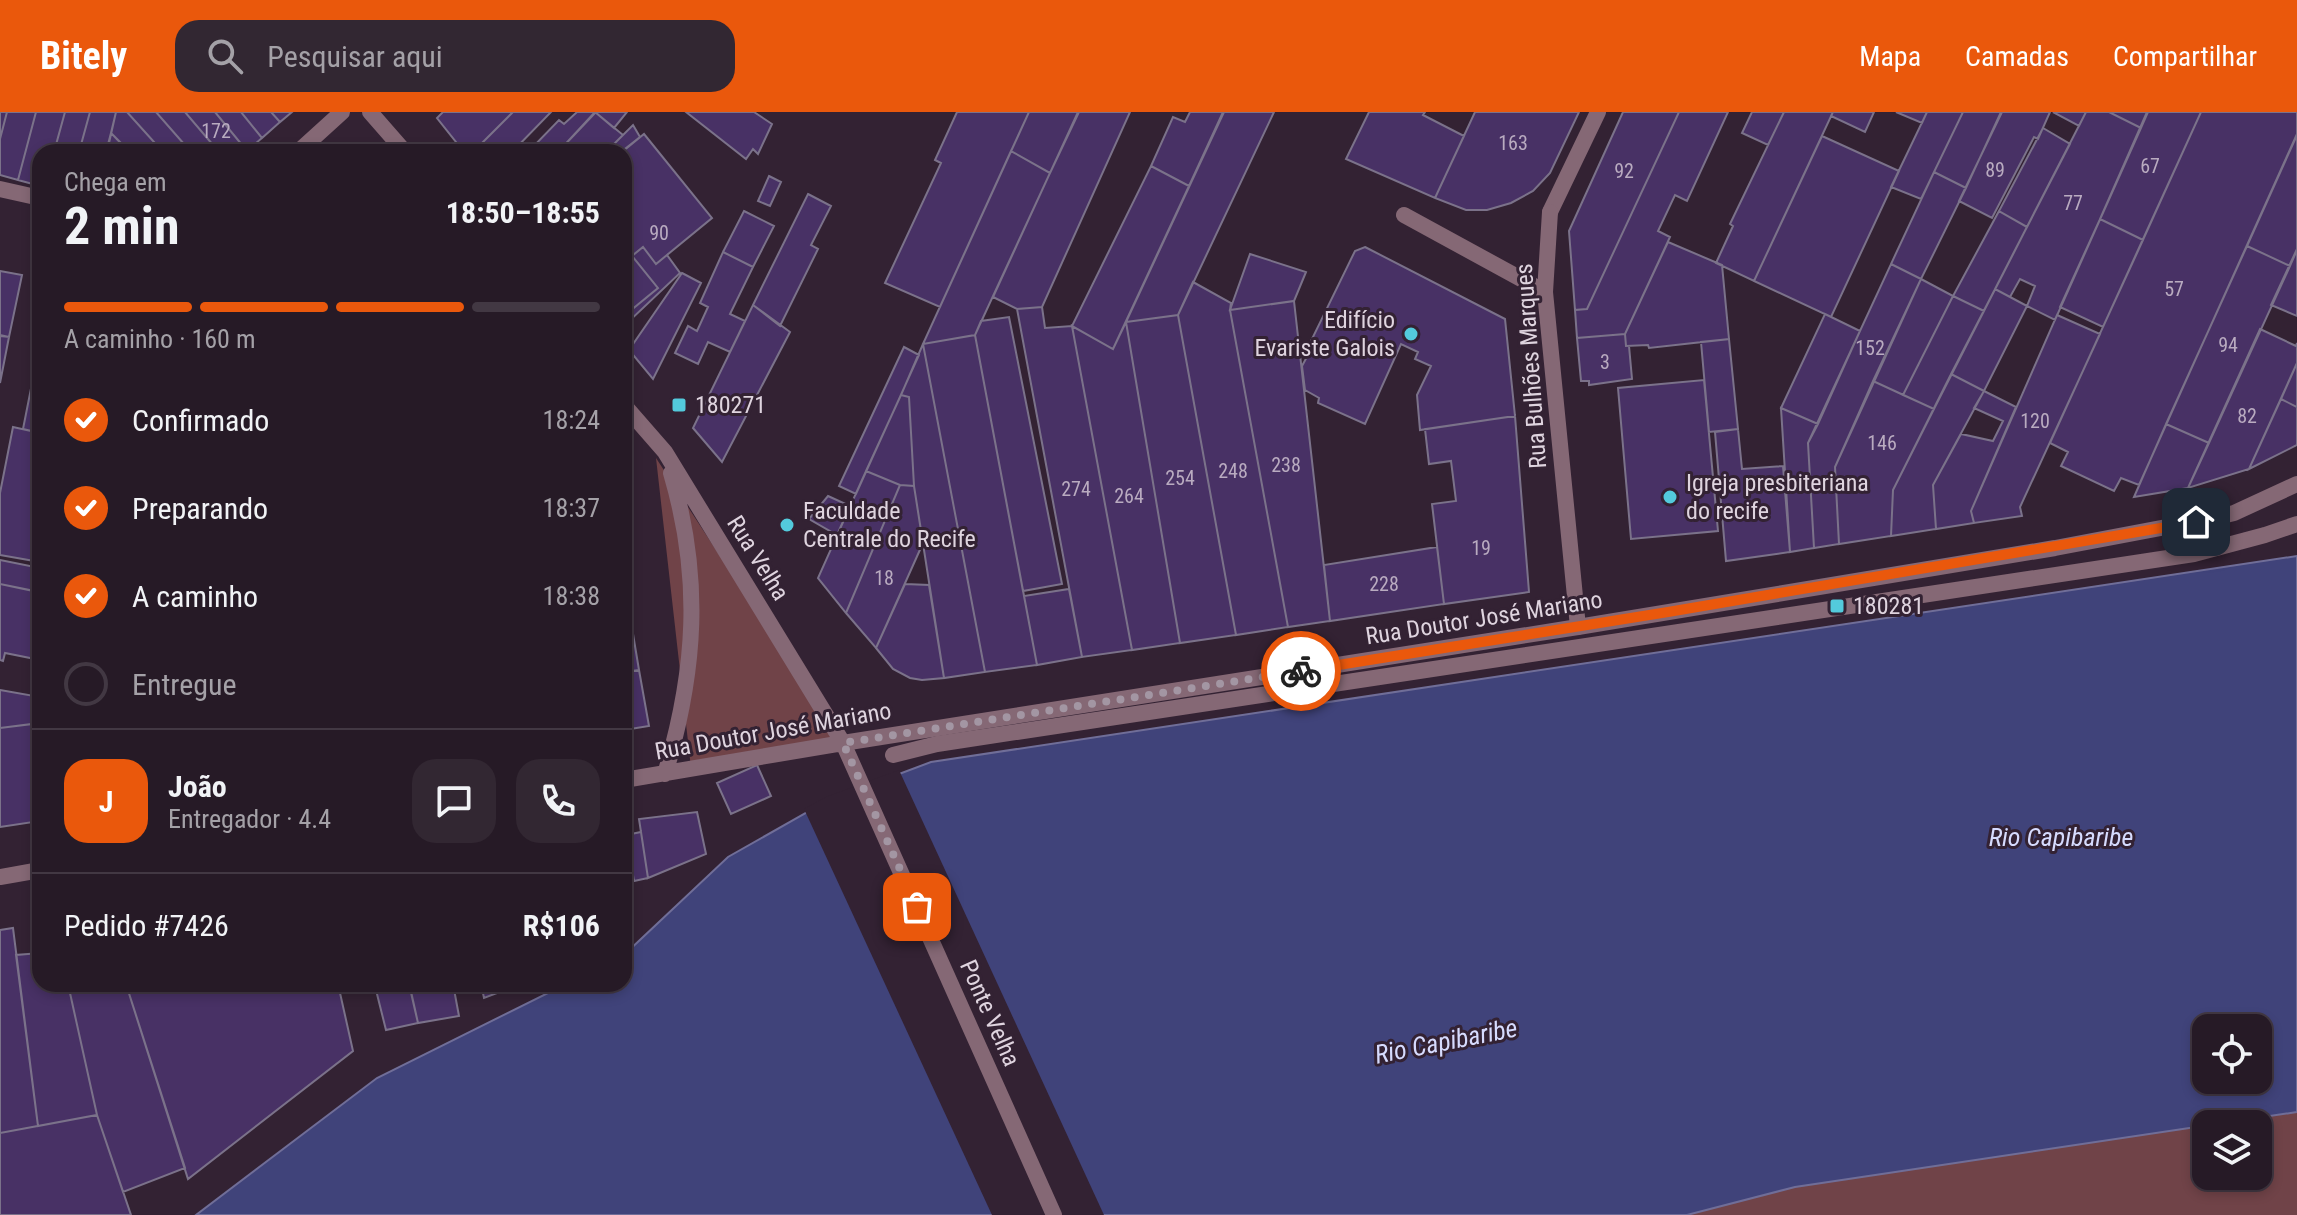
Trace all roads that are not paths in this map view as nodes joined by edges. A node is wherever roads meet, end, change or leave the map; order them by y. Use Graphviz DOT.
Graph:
graph roads {
  1 [pos="342,112"];
  2 [pos="370,112"];
  3 [pos="1598,112"];
  4 [pos="307,144"];
  5 [pos="398,144"];
  6 [pos="0,189"];
  7 [pos="32,196"];
  8 [pos="1404,215"];
  9 [pos="1545,292"];
  10 [pos="632,414"];
  11 [pos="665,452"];
  12 [pos="2297,484"];
  13 [pos="2297,524"];
  14 [pos="1578,627"];
  15 [pos="843,743"];
  16 [pos="893,755"];
  17 [pos="665,774"];
  18 [pos="632,779"];
  19 [pos="32,871"];
  20 [pos="0,877"];
  21 [pos="1054,1215"];
  1 -- 4 [label="street"];
  2 -- 5 [label="street"];
  3 -- 9 [label="street, Rua Bulhões Marques"];
  6 -- 7 [label="street"];
  8 -- 9 [label="street"];
  9 -- 14 [label="street, Rua Bulhões Marques"];
  10 -- 11 [label="street, Rua Velha"];
  11 -- 15 [label="street, Rua Velha"];
  11 -- 17 [label="street"];
  12 -- 14 [label="street, Rua Doutor José Mariano"];
  13 -- 16 [label="street"];
  14 -- 15 [label="street, Rua Doutor José Mariano"];
  15 -- 17 [label="street, Rua Doutor José Mariano"];
  15 -- 21 [label="street, Ponte Velha"];
  17 -- 18 [label="street, Rua Doutor José Mariano"];
  19 -- 20 [label="street"];
}
